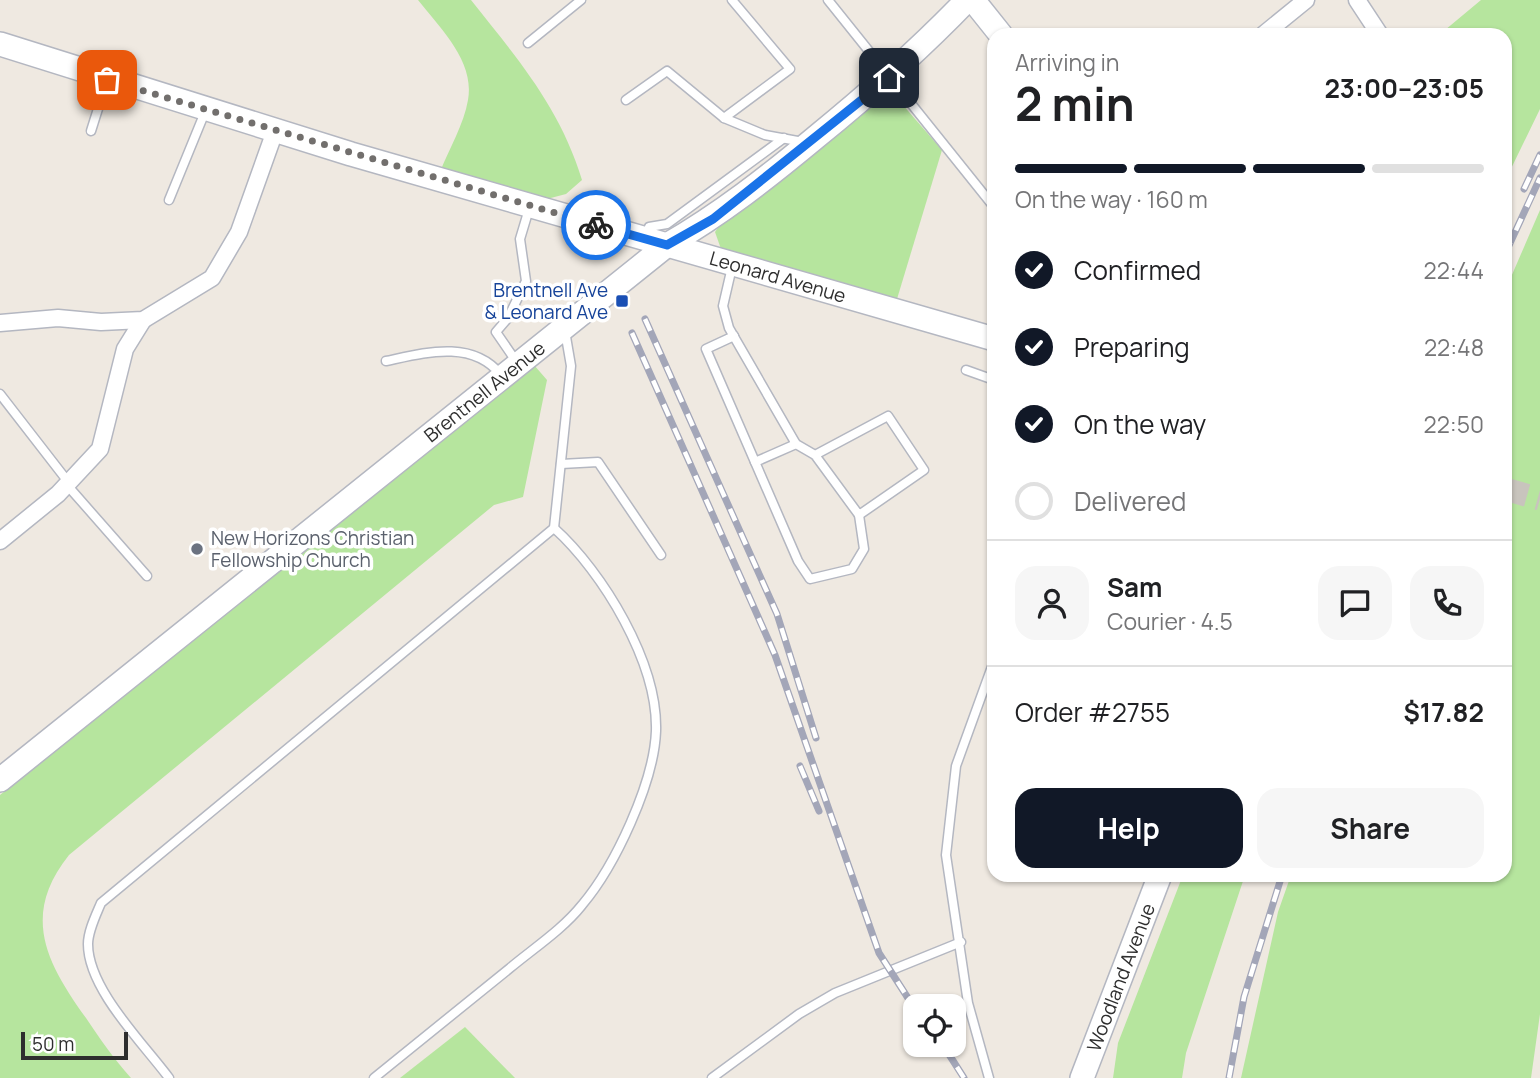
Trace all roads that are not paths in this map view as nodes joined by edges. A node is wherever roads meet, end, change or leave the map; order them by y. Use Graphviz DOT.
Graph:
graph roads {
  1 [pos="581,0"];
  2 [pos="732,0"];
  3 [pos="828,0"];
  4 [pos="967,0"];
  5 [pos="973,0"];
  6 [pos="1306,0"];
  7 [pos="1357,0"];
  8 [pos="995,28"];
  9 [pos="1272,28"];
  10 [pos="1375,28"];
  11 [pos="528,43"];
  12 [pos="2,50"];
  13 [pos="889,78"];
  14 [pos="107,80"];
  15 [pos="626,100"];
  16 [pos="206,111"];
  17 [pos="724,118"];
  18 [pos="91,131"];
  19 [pos="275,131"];
  20 [pos="784,138"];
  21 [pos="809,143"];
  22 [pos="987,198"];
  23 [pos="169,200"];
  24 [pos="530,206"];
  25 [pos="706,210"];
  26 [pos="657,242"];
  27 [pos="733,264"];
  28 [pos="143,320"];
  29 [pos="0,323"];
  30 [pos="564,328"];
  31 [pos="734,336"];
  32 [pos="987,338"];
  33 [pos="386,361"];
  34 [pos="966,370"];
  35 [pos="510,371"];
  36 [pos="987,378"];
  37 [pos="0,394"];
  38 [pos="796,444"];
  39 [pos="815,455"];
  40 [pos="755,462"];
  41 [pos="561,464"];
  42 [pos="68,484"];
  43 [pos="859,515"];
  44 [pos="554,528"];
  45 [pos="0,541"];
  46 [pos="661,555"];
  47 [pos="147,576"];
  48 [pos="987,681"];
  49 [pos="0,780"];
  50 [pos="1157,882"];
  51 [pos="961,942"];
  52 [pos="169,1078"];
  53 [pos="374,1078"];
  54 [pos="712,1078"];
  55 [pos="989,1078"];
  56 [pos="1082,1078"];
  1 -- 11 [label="lane"];
  2 -- 17 [label="lane"];
  3 -- 13 [label="lane"];
  4 -- 13 [label="street, Brentnell Avenue"];
  5 -- 8 [label="street"];
  6 -- 9 [label="street"];
  7 -- 10 [label="street"];
  12 -- 14 [label="street, Leonard Avenue"];
  13 -- 21 [label="street, Brentnell Avenue"];
  13 -- 22 [label="lane"];
  14 -- 16 [label="street, Leonard Avenue"];
  14 -- 18 [label="lane"];
  15 -- 17 [label="lane"];
  16 -- 19 [label="street, Leonard Avenue"];
  16 -- 23 [label="lane"];
  17 -- 20 [label="lane"];
  19 -- 24 [label="street, Leonard Avenue"];
  19 -- 28 [label="street"];
  20 -- 21 [label="lane"];
  20 -- 25 [label="lane"];
  21 -- 25 [label="street, Brentnell Avenue"];
  24 -- 26 [label="street, Leonard Avenue"];
  24 -- 35 [label="lane"];
  25 -- 26 [label="street, Brentnell Avenue"];
  26 -- 27 [label="street, Leonard Avenue"];
  26 -- 30 [label="street, Brentnell Avenue"];
  27 -- 31 [label="lane"];
  27 -- 32 [label="street, Leonard Avenue"];
  28 -- 29 [label="street"];
  28 -- 42 [label="street"];
  30 -- 35 [label="street, Brentnell Avenue"];
  30 -- 41 [label="lane"];
  31 -- 38 [label="lane"];
  31 -- 40 [label="lane"];
  33 -- 35 [label="lane"];
  34 -- 36 [label="lane"];
  35 -- 49 [label="street, Brentnell Avenue"];
  37 -- 42 [label="lane"];
  38 -- 39 [label="lane"];
  38 -- 40 [label="lane"];
  39 -- 43 [label="lane"];
  39 -- 43 [label="lane"];
  40 -- 43 [label="lane"];
  41 -- 44 [label="lane"];
  41 -- 46 [label="lane"];
  42 -- 45 [label="street"];
  42 -- 47 [label="lane"];
  44 -- 52 [label="lane"];
  44 -- 53 [label="lane"];
  48 -- 51 [label="lane"];
  50 -- 56 [label="street, Woodland Avenue"];
  51 -- 54 [label="lane"];
  51 -- 55 [label="lane"];
}
